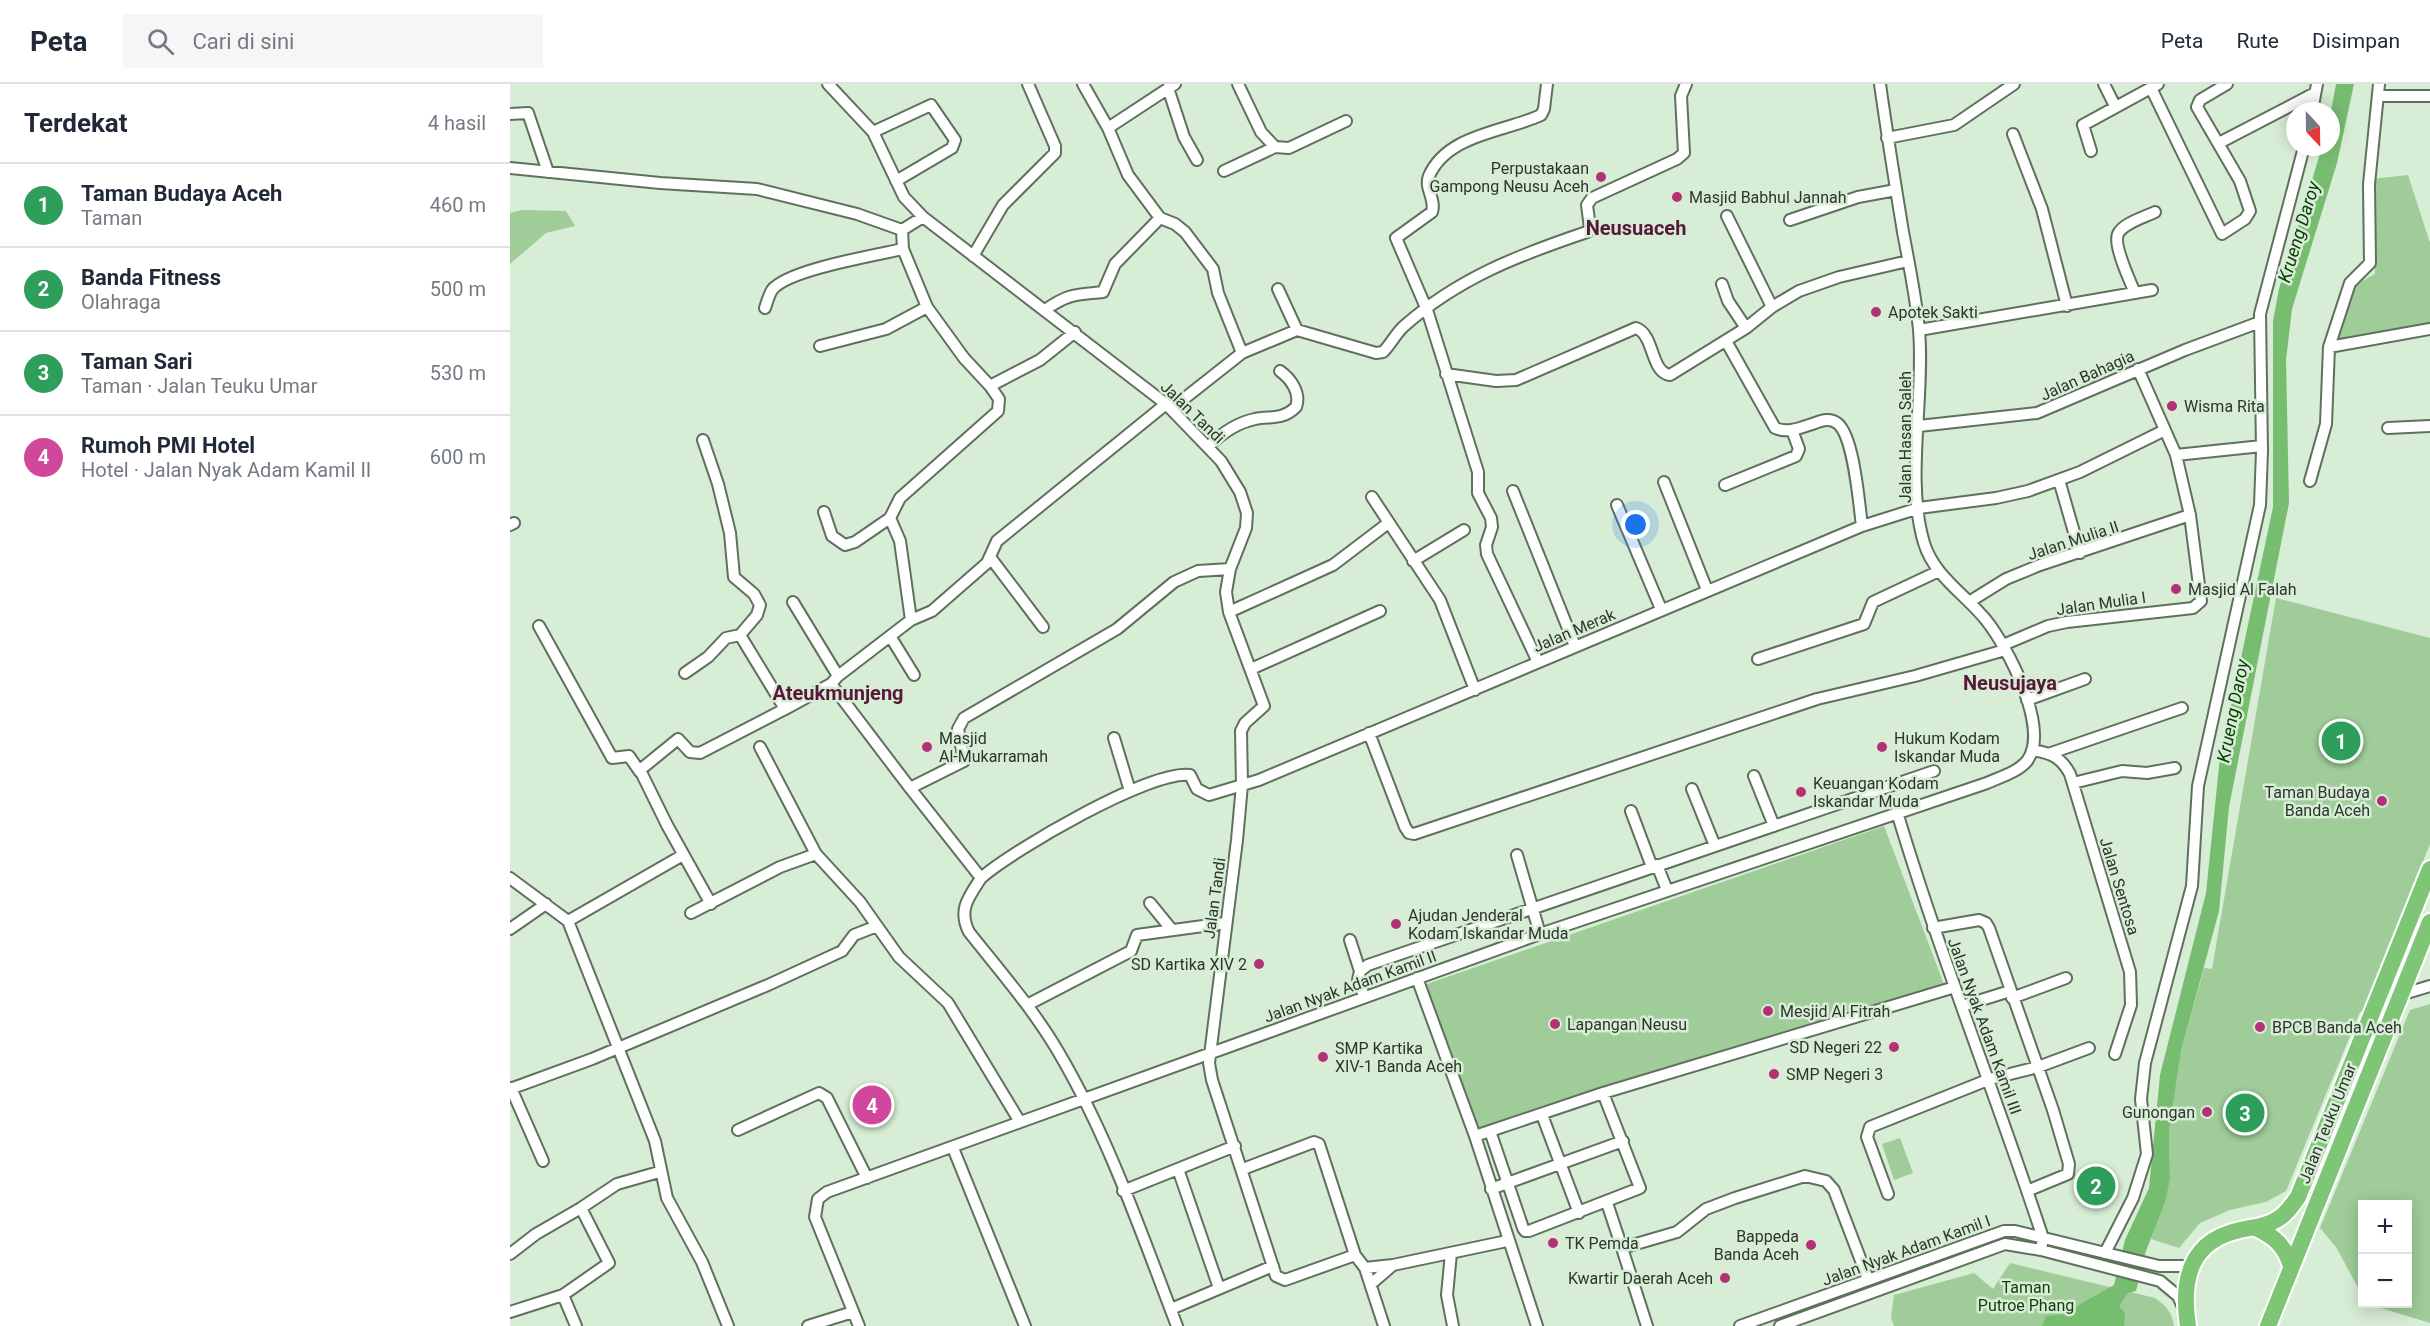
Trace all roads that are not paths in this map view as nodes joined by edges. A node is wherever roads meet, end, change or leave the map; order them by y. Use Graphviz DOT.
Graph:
graph roads {
  1 [pos="828,84"];
  2 [pos="1028,84"];
  3 [pos="1083,84"];
  4 [pos="1238,84"];
  5 [pos="1547,84"];
  6 [pos="1686,84"];
  7 [pos="1880,84"];
  8 [pos="2014,84"];
  9 [pos="2104,84"];
  10 [pos="2227,84"];
  11 [pos="2379,84"];
  12 [pos="1172,86"];
  13 [pos="2154,86"];
  14 [pos="2316,88"];
  15 [pos="2378,96"];
  16 [pos="2430,96"];
  17 [pos="2115,106"];
  18 [pos="510,114"];
  19 [pos="1346,121"];
  20 [pos="1108,128"];
  21 [pos="873,132"];
  22 [pos="2013,134"];
  23 [pos="1887,138"];
  24 [pos="2219,143"];
  25 [pos="1275,147"];
  26 [pos="2091,151"];
  27 [pos="2302,156"];
  28 [pos="1197,160"];
  29 [pos="510,168"];
  30 [pos="1224,171"];
  31 [pos="548,172"];
  32 [pos="896,181"];
  33 [pos="1896,190"];
  34 [pos="2155,212"];
  35 [pos="1727,216"];
  36 [pos="923,217"];
  37 [pos="1160,218"];
  38 [pos="1790,220"];
  39 [pos="902,230"];
  40 [pos="903,249"];
  41 [pos="973,256"];
  42 [pos="1908,261"];
  43 [pos="1722,284"];
  44 [pos="1278,289"];
  45 [pos="2152,290"];
  46 [pos="2134,293"];
  47 [pos="2067,306"];
  48 [pos="927,307"];
  49 [pos="1772,307"];
  50 [pos="765,308"];
  51 [pos="1045,310"];
  52 [pos="1427,310"];
  53 [pos="2260,322"];
  54 [pos="1746,328"];
  55 [pos="2430,329"];
  56 [pos="1297,330"];
  57 [pos="1919,330"];
  58 [pos="1075,332"];
  59 [pos="1726,341"];
  60 [pos="820,346"];
  61 [pos="2329,347"];
  62 [pos="1242,353"];
  63 [pos="2138,369"];
  64 [pos="1280,371"];
  65 [pos="1446,374"];
  66 [pos="990,386"];
  67 [pos="1168,406"];
  68 [pos="1919,426"];
  69 [pos="2430,426"];
  70 [pos="2388,428"];
  71 [pos="1792,430"];
  72 [pos="2165,430"];
  73 [pos="704,440"];
  74 [pos="1209,446"];
  75 [pos="2262,446"];
  76 [pos="2176,456"];
  77 [pos="2059,480"];
  78 [pos="2310,481"];
  79 [pos="1664,482"];
  80 [pos="1725,485"];
  81 [pos="1513,491"];
  82 [pos="1372,497"];
  83 [pos="1617,505"];
  84 [pos="1919,507"];
  85 [pos="824,512"];
  86 [pos="2190,515"];
  87 [pos="890,518"];
  88 [pos="1387,524"];
  89 [pos="1862,526"];
  90 [pos="1464,530"];
  91 [pos="2080,553"];
  92 [pos="990,557"];
  93 [pos="1413,561"];
  94 [pos="1230,569"];
  95 [pos="1939,571"];
  96 [pos="1707,590"];
  97 [pos="793,602"];
  98 [pos="1969,602"];
  99 [pos="1661,609"];
  100 [pos="1380,611"];
  101 [pos="1229,612"];
  102 [pos="911,620"];
  103 [pos="539,626"];
  104 [pos="1043,627"];
  105 [pos="740,635"];
  106 [pos="890,636"];
  107 [pos="1575,646"];
  108 [pos="2004,647"];
  109 [pos="1758,659"];
  110 [pos="1538,662"];
  111 [pos="1251,669"];
  112 [pos="685,673"];
  113 [pos="914,675"];
  114 [pos="2085,679"];
  115 [pos="835,680"];
  116 [pos="1475,690"];
  117 [pos="2027,700"];
  118 [pos="2182,708"];
  119 [pos="785,709"];
  120 [pos="1369,733"];
  121 [pos="1114,738"];
  122 [pos="760,747"];
  123 [pos="2032,750"];
  124 [pos="2051,753"];
  125 [pos="2175,768"];
  126 [pos="1934,771"];
  127 [pos="640,772"];
  128 [pos="1754,776"];
  129 [pos="2073,783"];
  130 [pos="1242,785"];
  131 [pos="910,788"];
  132 [pos="1692,789"];
  133 [pos="1130,791"];
  134 [pos="1631,811"];
  135 [pos="1897,812"];
  136 [pos="1773,826"];
  137 [pos="1715,846"];
  138 [pos="816,854"];
  139 [pos="683,855"];
  140 [pos="1517,855"];
  141 [pos="1655,866"];
  142 [pos="2430,869"];
  143 [pos="981,878"];
  144 [pos="510,879"];
  145 [pos="1667,890"];
  146 [pos="1150,903"];
  147 [pos="546,904"];
  148 [pos="711,904"];
  149 [pos="1531,907"];
  150 [pos="691,913"];
  151 [pos="568,921"];
  152 [pos="2430,922"];
  153 [pos="1225,923"];
  154 [pos="876,926"];
  155 [pos="510,928"];
  156 [pos="1933,928"];
  157 [pos="1172,930"];
  158 [pos="1540,934"];
  159 [pos="1350,940"];
  160 [pos="1360,971"];
  161 [pos="1417,978"];
  162 [pos="2066,978"];
  163 [pos="2430,986"];
  164 [pos="1955,987"];
  165 [pos="2011,995"];
  166 [pos="2400,995"];
  167 [pos="1364,996"];
  168 [pos="1027,1005"];
  169 [pos="1962,1006"];
  170 [pos="620,1046"];
  171 [pos="2089,1048"];
  172 [pos="1210,1054"];
  173 [pos="2115,1054"];
  174 [pos="2037,1067"];
  175 [pos="1990,1079"];
  176 [pos="510,1088"];
  177 [pos="1603,1093"];
  178 [pos="1084,1099"];
  179 [pos="1542,1115"];
  180 [pos="1020,1122"];
  181 [pos="738,1130"];
  182 [pos="1490,1131"];
  183 [pos="1475,1136"];
  184 [pos="1623,1141"];
  185 [pos="1235,1146"];
  186 [pos="953,1148"];
  187 [pos="543,1161"];
  188 [pos="1562,1164"];
  189 [pos="1178,1169"];
  190 [pos="1243,1169"];
  191 [pos="659,1172"];
  192 [pos="867,1178"];
  193 [pos="1507,1184"];
  194 [pos="1491,1189"];
  195 [pos="1123,1191"];
  196 [pos="2027,1191"];
  197 [pos="1888,1194"];
  198 [pos="1607,1203"];
  199 [pos="581,1208"];
  200 [pos="1579,1213"];
  201 [pos="2256,1228"];
  202 [pos="2043,1238"];
  203 [pos="1507,1241"];
  204 [pos="1622,1248"];
  205 [pos="2041,1250"];
  206 [pos="1451,1253"];
  207 [pos="510,1254"];
  208 [pos="2110,1254"];
  209 [pos="1355,1256"];
  210 [pos="1393,1265"];
  211 [pos="1273,1266"];
  212 [pos="2191,1266"];
  213 [pos="2291,1266"];
  214 [pos="1365,1268"];
  215 [pos="1868,1279"];
  216 [pos="1371,1284"];
  217 [pos="1219,1288"];
  218 [pos="563,1295"];
  219 [pos="1171,1309"];
  220 [pos="510,1312"];
  221 [pos="853,1312"];
  222 [pos="2187,1319"];
  223 [pos="576,1326"];
  224 [pos="728,1326"];
  225 [pos="808,1326"];
  226 [pos="859,1326"];
  227 [pos="1025,1326"];
  228 [pos="1178,1326"];
  229 [pos="1384,1326"];
  230 [pos="1453,1326"];
  231 [pos="1537,1326"];
  232 [pos="1647,1326"];
  233 [pos="1740,1326"];
  234 [pos="1780,1326"];
  235 [pos="2268,1326"];
  1 -- 21 [label="street, Jalan Tandi"];
  2 -- 41 [label="street"];
  3 -- 20 [label="street"];
  4 -- 25 [label="street"];
  5 -- 52 [label="street"];
  6 -- 52 [label="street"];
  7 -- 23 [label="street, Jalan Hasan Saleh"];
  8 -- 23 [label="street"];
  9 -- 17 [label="street"];
  10 -- 24 [label="street"];
  11 -- 15 [label="street"];
  12 -- 20 [label="street"];
  12 -- 28 [label="street"];
  13 -- 17 [label="street"];
  13 -- 24 [label="street"];
  14 -- 24 [label="street"];
  15 -- 16 [label="street"];
  15 -- 61 [label="street"];
  17 -- 26 [label="street"];
  18 -- 31 [label="street"];
  19 -- 25 [label="street"];
  20 -- 37 [label="street"];
  21 -- 32 [label="street, Jalan Tandi"];
  21 -- 32 [label="street"];
  22 -- 47 [label="street"];
  23 -- 33 [label="street, Jalan Hasan Saleh"];
  25 -- 30 [label="street"];
  27 -- 53 [label="street"];
  29 -- 31 [label="street"];
  31 -- 39 [label="street"];
  32 -- 36 [label="street, Jalan Tandi"];
  33 -- 38 [label="street"];
  33 -- 42 [label="street, Jalan Hasan Saleh"];
  34 -- 46 [label="street"];
  35 -- 49 [label="street"];
  36 -- 39 [label="street"];
  36 -- 41 [label="street, Jalan Tandi"];
  37 -- 51 [label="street"];
  37 -- 62 [label="street"];
  39 -- 40 [label="street"];
  40 -- 48 [label="street"];
  40 -- 50 [label="street"];
  41 -- 51 [label="street, Jalan Tandi"];
  42 -- 49 [label="street"];
  42 -- 57 [label="street, Jalan Hasan Saleh"];
  43 -- 54 [label="street"];
  44 -- 56 [label="street"];
  45 -- 46 [label="street"];
  46 -- 47 [label="street"];
  47 -- 57 [label="street"];
  48 -- 60 [label="street"];
  48 -- 66 [label="street"];
  49 -- 54 [label="street"];
  51 -- 58 [label="street, Jalan Tandi"];
  52 -- 56 [label="street"];
  52 -- 65 [label="street"];
  53 -- 63 [label="street, Jalan Bahagia"];
  53 -- 75 [label="street"];
  54 -- 59 [label="street"];
  55 -- 61 [label="street"];
  56 -- 62 [label="street"];
  57 -- 68 [label="street, Jalan Hasan Saleh"];
  58 -- 66 [label="street"];
  58 -- 67 [label="street, Jalan Tandi"];
  59 -- 65 [label="street"];
  59 -- 71 [label="street"];
  61 -- 78 [label="street"];
  62 -- 67 [label="street"];
  63 -- 68 [label="street, Jalan Bahagia"];
  63 -- 72 [label="street"];
  64 -- 74 [label="street"];
  65 -- 110 [label="street"];
  66 -- 87 [label="street"];
  67 -- 74 [label="street, Jalan Tandi"];
  67 -- 92 [label="street"];
  68 -- 84 [label="street, Jalan Hasan Saleh"];
  69 -- 70 [label="street"];
  71 -- 80 [label="street"];
  71 -- 89 [label="street"];
  72 -- 76 [label="street"];
  72 -- 77 [label="street, Jalan Merak"];
  73 -- 105 [label="street"];
  74 -- 94 [label="street, Jalan Tandi"];
  75 -- 76 [label="street"];
  75 -- 208 [label="street"];
  76 -- 86 [label="street"];
  77 -- 84 [label="street, Jalan Merak"];
  77 -- 91 [label="street"];
  79 -- 96 [label="street"];
  81 -- 107 [label="street"];
  82 -- 88 [label="street"];
  83 -- 99 [label="street"];
  84 -- 89 [label="street, Jalan Merak"];
  84 -- 95 [label="street, Jalan Hasan Saleh"];
  85 -- 87 [label="street"];
  86 -- 91 [label="street, Jalan Mulia II"];
  86 -- 108 [label="street, Jalan Mulia I"];
  87 -- 102 [label="street"];
  88 -- 93 [label="street"];
  88 -- 101 [label="street"];
  89 -- 96 [label="street, Jalan Merak"];
  90 -- 93 [label="street"];
  91 -- 98 [label="street, Jalan Mulia II"];
  92 -- 102 [label="street"];
  92 -- 104 [label="street"];
  93 -- 116 [label="street"];
  94 -- 101 [label="street, Jalan Tandi"];
  94 -- 131 [label="street"];
  95 -- 98 [label="street, Jalan Hasan Saleh"];
  95 -- 109 [label="street"];
  96 -- 99 [label="street, Jalan Merak"];
  97 -- 115 [label="street"];
  98 -- 108 [label="street, Jalan Hasan Saleh"];
  99 -- 107 [label="street, Jalan Merak"];
  100 -- 111 [label="street"];
  101 -- 111 [label="street, Jalan Tandi"];
  102 -- 106 [label="street"];
  103 -- 127 [label="street"];
  105 -- 112 [label="street"];
  105 -- 119 [label="street"];
  106 -- 113 [label="street"];
  106 -- 115 [label="street"];
  107 -- 110 [label="street, Jalan Merak"];
  108 -- 117 [label="street, Jalan Hasan Saleh"];
  108 -- 120 [label="street, Jalan Mulia I"];
  110 -- 116 [label="street, Jalan Merak"];
  111 -- 130 [label="street, Jalan Tandi"];
  114 -- 117 [label="street"];
  115 -- 119 [label="street"];
  115 -- 131 [label="street"];
  116 -- 120 [label="street, Jalan Merak"];
  117 -- 123 [label="street, Jalan Hasan Saleh"];
  118 -- 124 [label="street"];
  119 -- 127 [label="street"];
  120 -- 130 [label="street, Jalan Merak"];
  121 -- 133 [label="street"];
  122 -- 138 [label="street"];
  123 -- 124 [label="street"];
  123 -- 135 [label="street"];
  124 -- 129 [label="street, Jalan Sentosa"];
  125 -- 129 [label="street"];
  126 -- 136 [label="street"];
  127 -- 139 [label="street"];
  128 -- 136 [label="street"];
  129 -- 173 [label="street, Jalan Sentosa"];
  130 -- 133 [label="street, Jalan Merak"];
  130 -- 153 [label="street, Jalan Tandi"];
  131 -- 143 [label="street"];
  132 -- 137 [label="street"];
  133 -- 143 [label="street"];
  134 -- 141 [label="street"];
  135 -- 145 [label="street, Jalan Nyak Adam Kamil II"];
  135 -- 156 [label="street, Jalan Nyak Adam Kamil III"];
  136 -- 137 [label="street"];
  137 -- 141 [label="street"];
  138 -- 148 [label="street"];
  138 -- 154 [label="street"];
  139 -- 148 [label="street"];
  139 -- 151 [label="street"];
  140 -- 149 [label="street"];
  141 -- 145 [label="street"];
  141 -- 149 [label="street"];
  142 -- 201 [label="highway, Jalan Teuku Umar"];
  143 -- 168 [label="street"];
  144 -- 147 [label="street"];
  145 -- 158 [label="street, Jalan Nyak Adam Kamil II"];
  146 -- 157 [label="street"];
  147 -- 151 [label="street"];
  147 -- 155 [label="street"];
  148 -- 150 [label="street"];
  149 -- 158 [label="street"];
  149 -- 160 [label="street"];
  151 -- 170 [label="street"];
  152 -- 166 [label="highway, Jalan Teuku Umar"];
  153 -- 157 [label="street"];
  153 -- 172 [label="street, Jalan Tandi"];
  154 -- 170 [label="street"];
  154 -- 180 [label="street"];
  156 -- 164 [label="street, Jalan Nyak Adam Kamil III"];
  156 -- 165 [label="street"];
  157 -- 168 [label="street"];
  158 -- 161 [label="street, Jalan Nyak Adam Kamil II"];
  159 -- 160 [label="street"];
  160 -- 167 [label="street"];
  161 -- 167 [label="street, Jalan Nyak Adam Kamil II"];
  161 -- 183 [label="street"];
  162 -- 165 [label="street"];
  163 -- 166 [label="street"];
  164 -- 169 [label="street, Jalan Nyak Adam Kamil III"];
  164 -- 177 [label="street"];
  165 -- 169 [label="street"];
  165 -- 174 [label="street"];
  166 -- 213 [label="highway, Jalan Teuku Umar"];
  167 -- 172 [label="street, Jalan Nyak Adam Kamil II"];
  168 -- 178 [label="street"];
  169 -- 175 [label="street, Jalan Nyak Adam Kamil III"];
  170 -- 176 [label="street"];
  170 -- 191 [label="street"];
  171 -- 174 [label="street"];
  172 -- 178 [label="street, Jalan Nyak Adam Kamil II"];
  172 -- 185 [label="street, Jalan Tandi"];
  174 -- 175 [label="street"];
  174 -- 196 [label="street"];
  175 -- 196 [label="street, Jalan Nyak Adam Kamil III"];
  175 -- 197 [label="street"];
  176 -- 187 [label="street"];
  177 -- 179 [label="street"];
  177 -- 184 [label="street"];
  178 -- 180 [label="street, Jalan Nyak Adam Kamil II"];
  178 -- 195 [label="street"];
  179 -- 182 [label="street"];
  179 -- 188 [label="street"];
  180 -- 186 [label="street, Jalan Nyak Adam Kamil II"];
  181 -- 192 [label="street"];
  182 -- 183 [label="street"];
  182 -- 193 [label="street"];
  183 -- 194 [label="street"];
  184 -- 188 [label="street"];
  184 -- 198 [label="street"];
  185 -- 189 [label="street"];
  185 -- 190 [label="street, Jalan Tandi"];
  186 -- 192 [label="street, Jalan Nyak Adam Kamil II"];
  186 -- 227 [label="street"];
  188 -- 193 [label="street"];
  188 -- 200 [label="street"];
  189 -- 195 [label="street"];
  189 -- 217 [label="street"];
  190 -- 209 [label="street"];
  190 -- 211 [label="street, Jalan Tandi"];
  191 -- 199 [label="street"];
  191 -- 224 [label="street"];
  192 -- 221 [label="street, Jalan Nyak Adam Kamil II"];
  193 -- 194 [label="street"];
  193 -- 200 [label="street"];
  194 -- 203 [label="street"];
  195 -- 219 [label="street"];
  196 -- 202 [label="street, Jalan Nyak Adam Kamil III"];
  198 -- 200 [label="street"];
  198 -- 204 [label="street"];
  199 -- 207 [label="street"];
  199 -- 218 [label="street"];
  201 -- 212 [label="highway, Jalan Teuku Umar"];
  201 -- 213 [label="highway"];
  202 -- 205 [label="street, Jalan Nyak Adam Kamil III"];
  202 -- 208 [label="street, Jalan Nyak Adam Kamil I"];
  202 -- 215 [label="street, Jalan Nyak Adam Kamil I"];
  203 -- 206 [label="street"];
  203 -- 231 [label="street"];
  204 -- 215 [label="street"];
  204 -- 232 [label="street"];
  205 -- 222 [label="street, Jalan Nyak Adam Kamil I"];
  205 -- 234 [label="street, Jalan Nyak Adam Kamil I"];
  206 -- 210 [label="street"];
  206 -- 230 [label="street"];
  208 -- 212 [label="street, Jalan Nyak Adam Kamil I"];
  209 -- 211 [label="street"];
  209 -- 214 [label="street"];
  210 -- 214 [label="street"];
  210 -- 216 [label="street"];
  211 -- 217 [label="street"];
  212 -- 222 [label="highway"];
  213 -- 235 [label="highway, Jalan Teuku Umar"];
  214 -- 216 [label="street"];
  215 -- 233 [label="street, Jalan Nyak Adam Kamil I"];
  216 -- 229 [label="street"];
  217 -- 219 [label="street"];
  218 -- 220 [label="street"];
  218 -- 223 [label="street"];
  219 -- 228 [label="street"];
  221 -- 225 [label="street"];
  221 -- 226 [label="street"];
}
